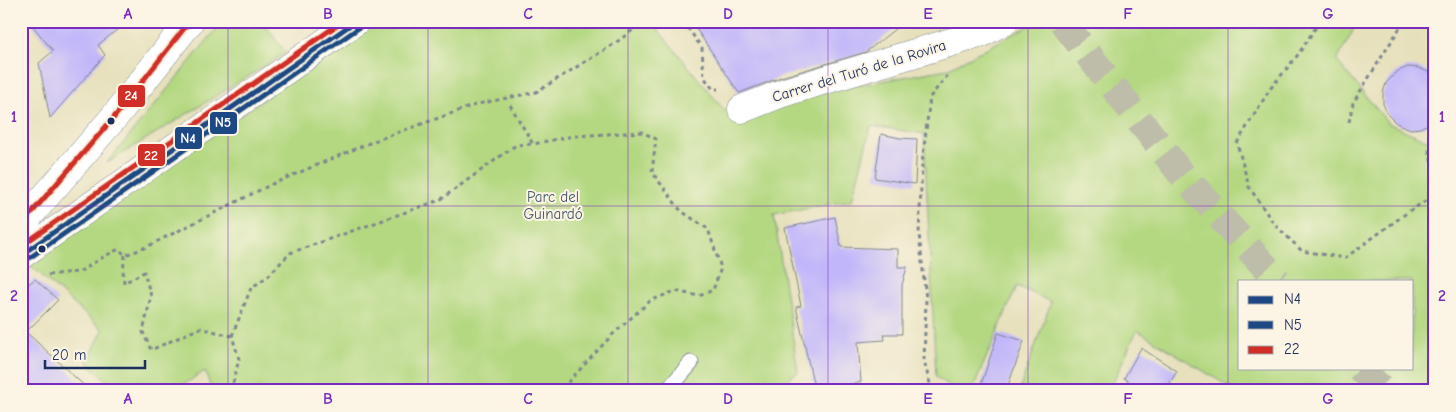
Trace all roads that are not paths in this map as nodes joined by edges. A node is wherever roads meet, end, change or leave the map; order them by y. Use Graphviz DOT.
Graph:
graph roads {
  1 [pos="190,21"];
  2 [pos="356,21"];
  3 [pos="1004,21"];
  4 [pos="742,110"];
  5 [pos="21,224"];
  6 [pos="21,256"];
  7 [pos="690,363"];
  8 [pos="667,391"];
  1 -- 5 [label="street"];
  2 -- 6 [label="street"];
  3 -- 4 [label="street, Carrer del Turó de la Rovira"];
  7 -- 8 [label="lane"];
}
